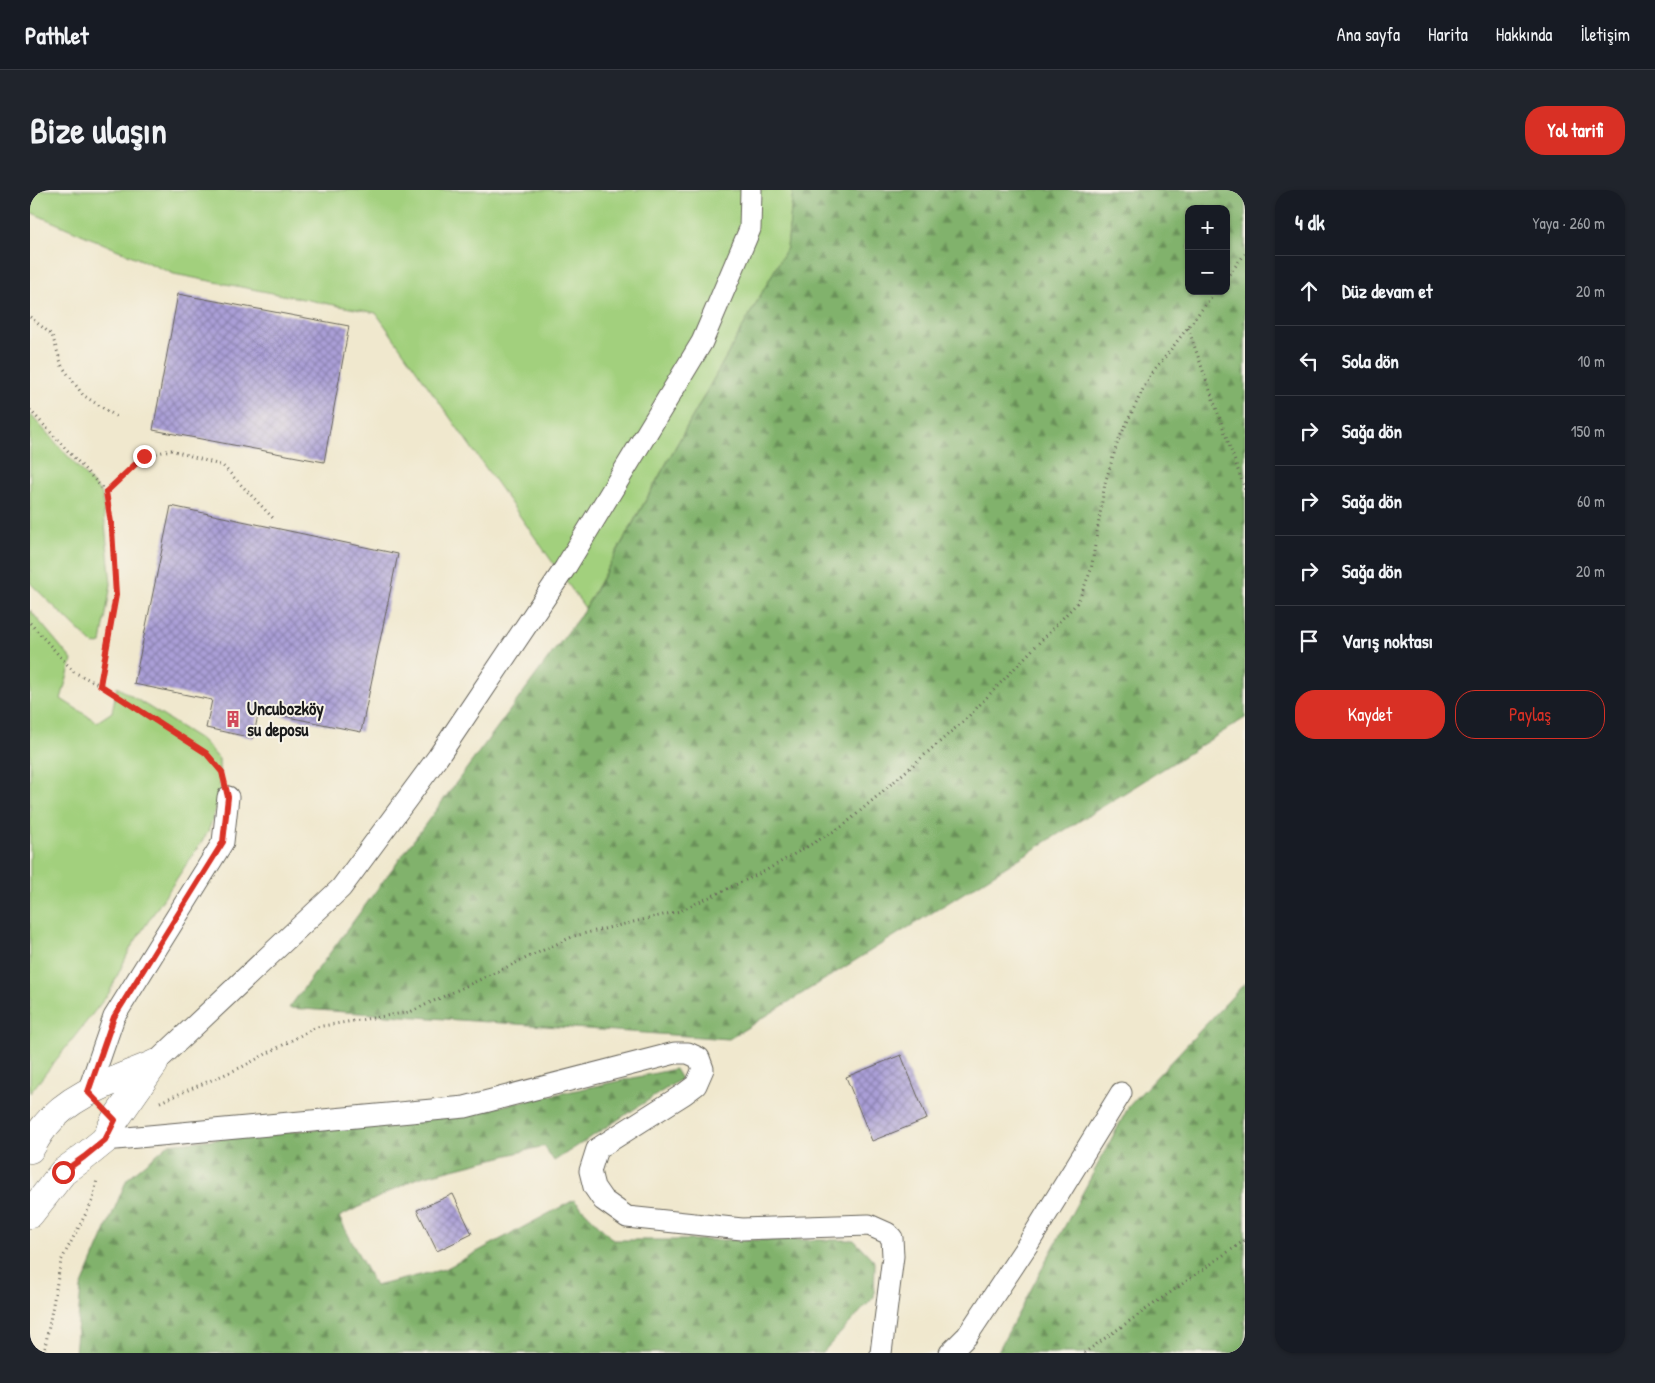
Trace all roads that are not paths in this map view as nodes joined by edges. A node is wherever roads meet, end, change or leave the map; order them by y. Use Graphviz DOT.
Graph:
graph roads {
  1 [pos="751,190"];
  2 [pos="228,797"];
  3 [pos="154,1064"];
  4 [pos="88,1092"];
  5 [pos="1121,1093"];
  6 [pos="110,1130"];
  7 [pos="32,1146"];
  8 [pos="63,1172"];
  9 [pos="30,1214"];
  10 [pos="881,1353"];
  11 [pos="950,1353"];
  1 -- 3 [label="street"];
  2 -- 4 [label="street"];
  3 -- 4 [label="street"];
  3 -- 6 [label="street"];
  4 -- 6 [label="street"];
  4 -- 7 [label="street"];
  5 -- 11 [label="street"];
  6 -- 8 [label="street"];
  6 -- 10 [label="street"];
  7 -- 8 [label="street"];
  8 -- 9 [label="street"];
}
